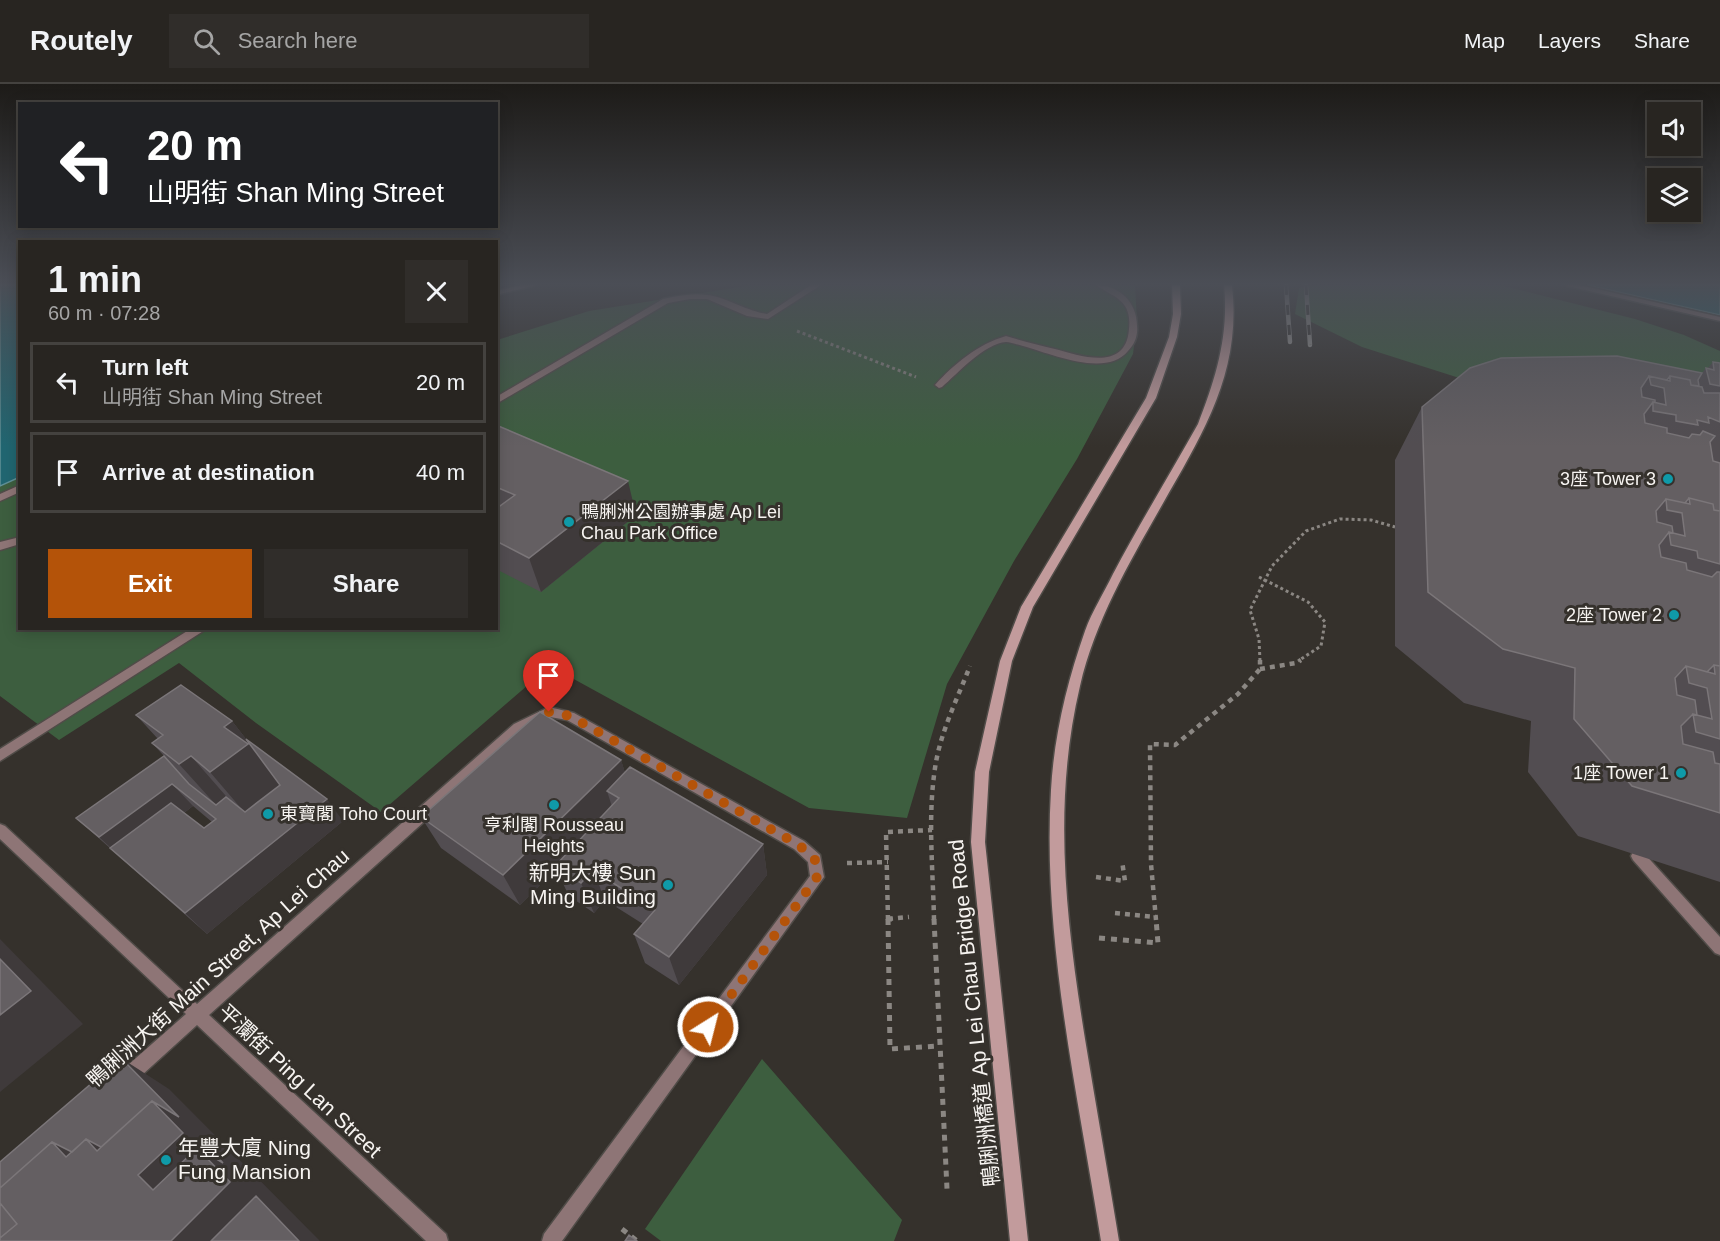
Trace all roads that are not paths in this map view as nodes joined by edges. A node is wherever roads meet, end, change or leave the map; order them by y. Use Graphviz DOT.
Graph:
graph roads {
  1 [pos="601,339"];
  2 [pos="1131,339"];
  3 [pos="1172,339"];
  4 [pos="1229,339"];
  5 [pos="939,385"];
  6 [pos="498,400"];
  7 [pos="18,489"];
  8 [pos="0,498"];
  9 [pos="18,541"];
  10 [pos="0,546"];
  11 [pos="199,630"];
  12 [pos="0,756"];
  13 [pos="0,830"];
  14 [pos="1638,856"];
  15 [pos="1720,948"];
  16 [pos="196,1016"];
  17 [pos="116,1087"];
  18 [pos="439,1241"];
  19 [pos="550,1241"];
  20 [pos="1019,1241"];
  21 [pos="1110,1241"];
  1 -- 6 [label="street"];
  2 -- 5 [label="street"];
  3 -- 20 [label="main road, 鴨脷洲橋道 Ap Lei Chau Bridge Road"];
  4 -- 21 [label="main road"];
  7 -- 8 [label="street"];
  9 -- 10 [label="street"];
  11 -- 12 [label="street"];
  13 -- 16 [label="street, 平瀾街 Ping Lan Street"];
  14 -- 15 [label="street"];
  16 -- 17 [label="street, 鴨脷洲大街 Main Street, Ap Lei Chau"];
  16 -- 18 [label="street, 平瀾街 Ping Lan Street"];
  16 -- 19 [label="street, 鴨脷洲大街 Main Street, Ap Lei Chau"];
}
